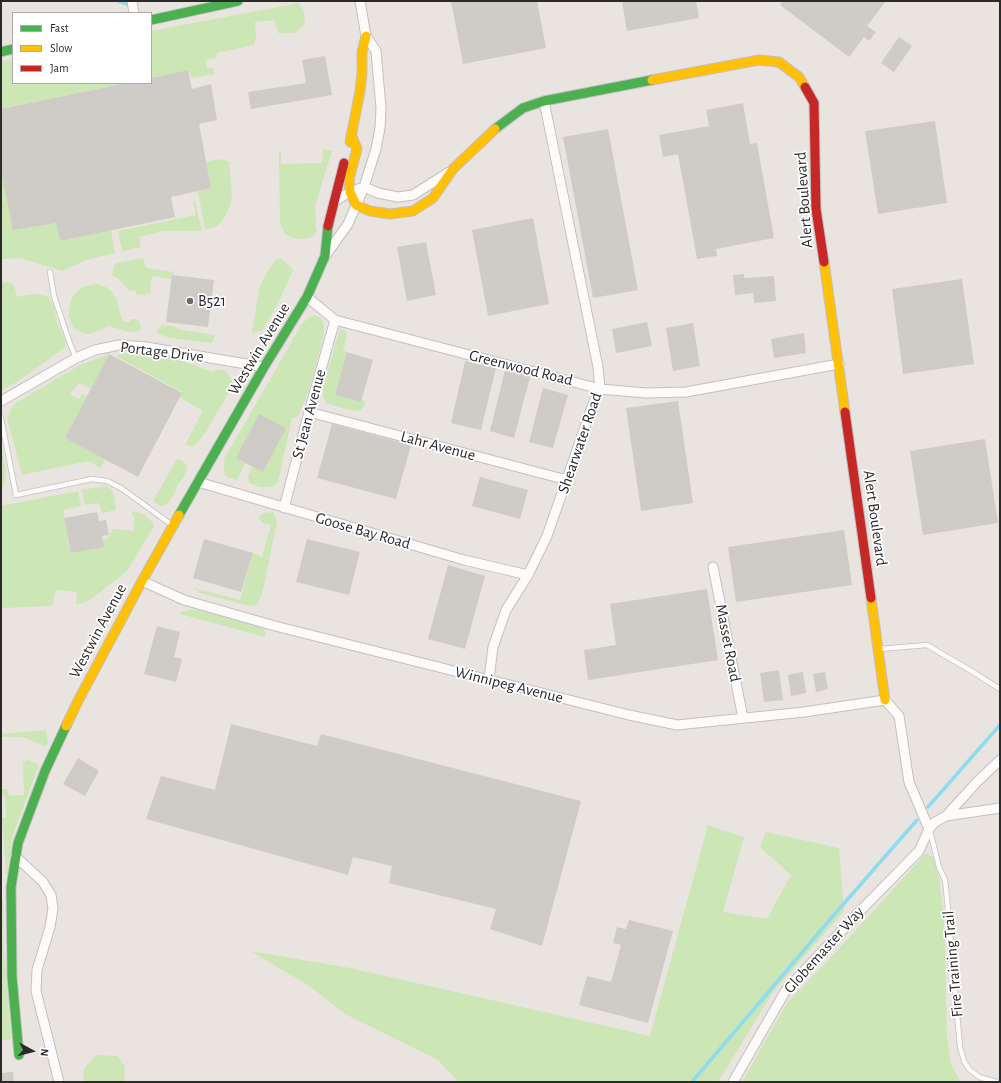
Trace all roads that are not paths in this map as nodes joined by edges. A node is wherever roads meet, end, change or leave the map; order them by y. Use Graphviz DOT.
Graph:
graph roads {
  1 [pos="132,1"];
  2 [pos="238,1"];
  3 [pos="360,1"];
  4 [pos="134,12"];
  5 [pos="152,20"];
  6 [pos="366,36"];
  7 [pos="12,49"];
  8 [pos="1,52"];
  9 [pos="544,101"];
  10 [pos="352,134"];
  11 [pos="453,169"];
  12 [pos="364,187"];
  13 [pos="350,192"];
  14 [pos="335,201"];
  15 [pos="356,205"];
  16 [pos="325,256"];
  17 [pos="50,272"];
  18 [pos="307,297"];
  19 [pos="335,320"];
  20 [pos="76,358"];
  21 [pos="839,364"];
  22 [pos="264,367"];
  23 [pos="600,389"];
  24 [pos="1,401"];
  25 [pos="309,412"];
  26 [pos="1,418"];
  27 [pos="567,480"];
  28 [pos="198,482"];
  29 [pos="284,508"];
  30 [pos="173,526"];
  31 [pos="712,567"];
  32 [pos="528,575"];
  33 [pos="142,580"];
  34 [pos="878,649"];
  35 [pos="490,679"];
  36 [pos="1000,689"];
  37 [pos="885,700"];
  38 [pos="743,718"];
  39 [pos="1000,760"];
  40 [pos="1000,808"];
  41 [pos="946,816"];
  42 [pos="929,829"];
  43 [pos="15,856"];
  44 [pos="19,1055"];
  45 [pos="59,1082"];
  46 [pos="732,1082"];
  47 [pos="996,1082"];
  1 -- 4 [label="street"];
  2 -- 5 [label="street"];
  3 -- 6 [label="street, Westwin Avenue"];
  6 -- 10 [label="street, Westwin Avenue"];
  6 -- 12 [label="street, Westwin Avenue"];
  7 -- 8 [label="street"];
  9 -- 11 [label="street, Alert Boulevard"];
  9 -- 21 [label="street, Alert Boulevard"];
  9 -- 23 [label="street, Shearwater Road"];
  10 -- 13 [label="street"];
  10 -- 14 [label="street, Westwin Avenue"];
  11 -- 12 [label="street, Alert Boulevard"];
  11 -- 15 [label="street, Alert Boulevard"];
  12 -- 13 [label="street"];
  12 -- 15 [label="street, Westwin Avenue"];
  13 -- 14 [label="street"];
  13 -- 15 [label="street"];
  14 -- 16 [label="street, Westwin Avenue"];
  15 -- 16 [label="street, Westwin Avenue"];
  16 -- 18 [label="street, Westwin Avenue"];
  17 -- 20 [label="lane"];
  18 -- 19 [label="street, Greenwood Road"];
  18 -- 22 [label="street, Westwin Avenue"];
  19 -- 23 [label="street, Greenwood Road"];
  19 -- 25 [label="street, St Jean Avenue"];
  20 -- 22 [label="street, Portage Drive"];
  20 -- 24 [label="street, Portage Drive"];
  21 -- 23 [label="street, Greenwood Road"];
  21 -- 34 [label="street, Alert Boulevard"];
  22 -- 28 [label="street, Westwin Avenue"];
  23 -- 27 [label="street, Shearwater Road"];
  25 -- 27 [label="street, Lahr Avenue"];
  25 -- 29 [label="street, St Jean Avenue"];
  26 -- 30 [label="lane"];
  27 -- 32 [label="street, Shearwater Road"];
  28 -- 29 [label="street, Goose Bay Road"];
  28 -- 30 [label="street, Westwin Avenue"];
  29 -- 32 [label="street, Goose Bay Road"];
  30 -- 33 [label="street, Westwin Avenue"];
  31 -- 38 [label="street, Masset Road"];
  32 -- 35 [label="street, Shearwater Road"];
  33 -- 35 [label="street, Winnipeg Avenue"];
  33 -- 43 [label="street, Westwin Avenue"];
  34 -- 36 [label="lane"];
  34 -- 37 [label="street, Alert Boulevard"];
  35 -- 38 [label="street, Winnipeg Avenue"];
  37 -- 38 [label="street, Winnipeg Avenue"];
  37 -- 42 [label="street"];
  39 -- 41 [label="street"];
  40 -- 41 [label="street"];
  41 -- 42 [label="street"];
  42 -- 46 [label="street, Globemaster Way"];
  42 -- 47 [label="lane, Fire Training Trail"];
  43 -- 44 [label="street, Westwin Avenue"];
  43 -- 45 [label="street"];
}
